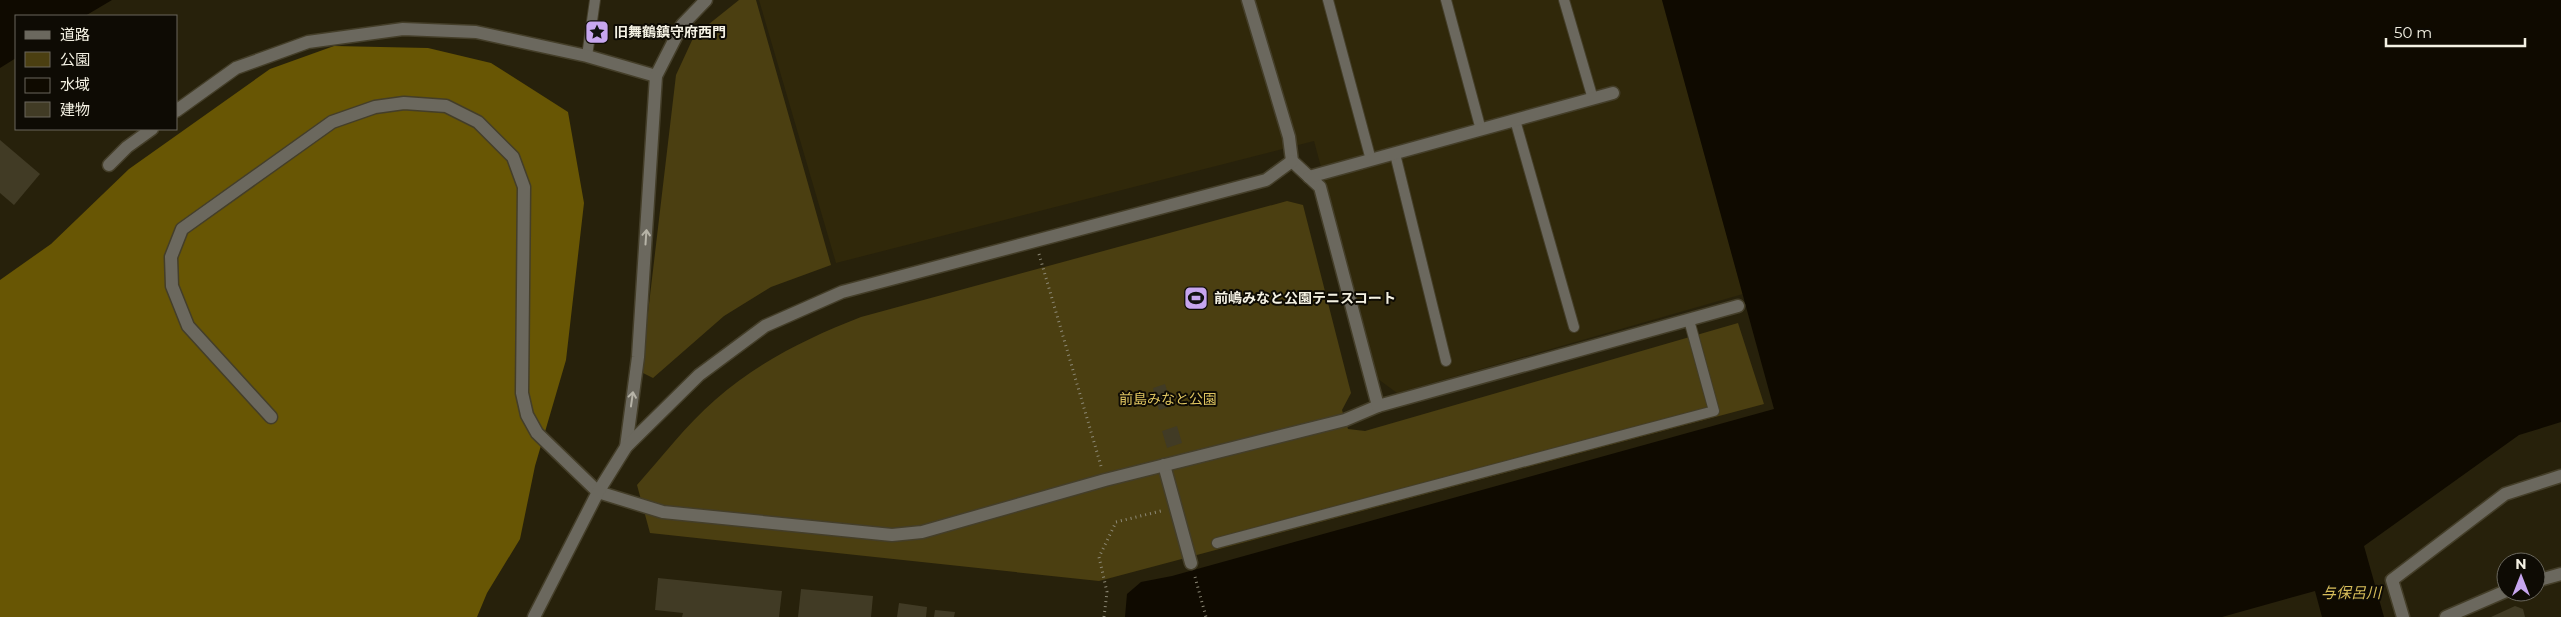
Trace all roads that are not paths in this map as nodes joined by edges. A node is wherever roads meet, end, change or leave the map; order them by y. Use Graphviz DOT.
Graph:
graph roads {
  1 [pos="595,0"];
  2 [pos="706,0"];
  3 [pos="1248,0"];
  4 [pos="1328,0"];
  5 [pos="1446,0"];
  6 [pos="1564,0"];
  7 [pos="587,56"];
  8 [pos="656,76"];
  9 [pos="1613,93"];
  10 [pos="1593,99"];
  11 [pos="178,110"];
  12 [pos="1515,120"];
  13 [pos="151,130"];
  14 [pos="1481,130"];
  15 [pos="1395,154"];
  16 [pos="1371,160"];
  17 [pos="1292,162"];
  18 [pos="109,165"];
  19 [pos="1309,177"];
  20 [pos="1738,306"];
  21 [pos="1689,320"];
  22 [pos="1574,327"];
  23 [pos="1446,361"];
  24 [pos="1378,406"];
  25 [pos="271,417"];
  26 [pos="626,447"];
  27 [pos="1164,465"];
  28 [pos="2561,476"];
  29 [pos="598,492"];
  30 [pos="1216,543"];
  31 [pos="1192,563"];
  32 [pos="2561,574"];
  33 [pos="2546,578"];
  34 [pos="2496,595"];
  35 [pos="534,617"];
  36 [pos="2403,617"];
  37 [pos="2446,617"];
  1 -- 7 [label="lane"];
  2 -- 8 [label="street"];
  3 -- 17 [label="street"];
  4 -- 16 [label="lane"];
  5 -- 14 [label="lane"];
  6 -- 10 [label="lane"];
  7 -- 8 [label="street"];
  7 -- 11 [label="street"];
  26 -- 8 [label="street, one-way"];
  9 -- 10 [label="street"];
  10 -- 12 [label="street"];
  12 -- 14 [label="street"];
  12 -- 22 [label="lane"];
  13 -- 18 [label="street"];
  14 -- 15 [label="street"];
  15 -- 16 [label="street"];
  15 -- 23 [label="lane"];
  16 -- 19 [label="street"];
  17 -- 19 [label="street"];
  17 -- 26 [label="street"];
  19 -- 24 [label="street"];
  20 -- 21 [label="street"];
  21 -- 24 [label="street"];
  21 -- 30 [label="lane"];
  24 -- 27 [label="street"];
  25 -- 29 [label="street"];
  26 -- 29 [label="street"];
  27 -- 29 [label="street"];
  27 -- 31 [label="street"];
  28 -- 36 [label="street"];
  29 -- 35 [label="street"];
  32 -- 33 [label="street"];
  34 -- 37 [label="street"];
}
